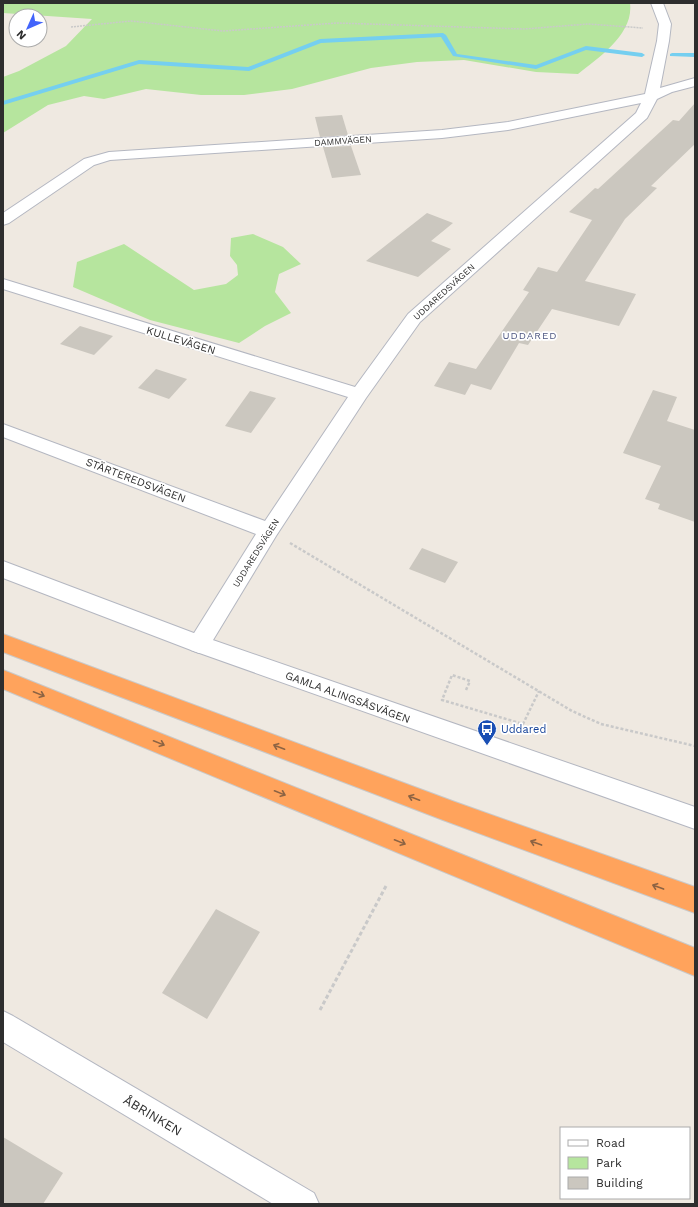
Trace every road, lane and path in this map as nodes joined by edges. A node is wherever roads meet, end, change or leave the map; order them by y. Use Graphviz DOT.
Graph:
graph roads {
  1 [pos="657,3"];
  2 [pos="71,27"];
  3 [pos="663,30"];
  4 [pos="695,82"];
  5 [pos="651,97"];
  6 [pos="3,220"];
  7 [pos="3,284"];
  8 [pos="359,394"];
  9 [pos="3,430"];
  10 [pos="269,531"];
  11 [pos="3,569"];
  12 [pos="3,643"];
  13 [pos="199,644"];
  14 [pos="3,680"];
  15 [pos="466,690"];
  16 [pos="538,691"];
  17 [pos="695,746"];
  18 [pos="695,818"];
  19 [pos="386,886"];
  20 [pos="695,900"];
  21 [pos="695,962"];
  22 [pos="320,1010"];
  23 [pos="3,1026"];
  24 [pos="303,1204"];
  1 -- 3 [label="street, UDDAREDSVÄGEN"];
  2 -- 3 [label="path"];
  3 -- 5 [label="street, UDDAREDSVÄGEN"];
  4 -- 5 [label="street, DAMMVÄGEN"];
  5 -- 6 [label="street, DAMMVÄGEN"];
  5 -- 8 [label="street, UDDAREDSVÄGEN"];
  7 -- 8 [label="street, KULLEVÄGEN"];
  8 -- 10 [label="street, UDDAREDSVÄGEN"];
  9 -- 10 [label="street, STÄRTEREDSVÄGEN"];
  10 -- 13 [label="street, UDDAREDSVÄGEN"];
  10 -- 16 [label="path"];
  11 -- 13 [label="street, GAMLA ALINGSÅSVÄGEN"];
  20 -- 12 [label="highway, one-way"];
  13 -- 18 [label="street, GAMLA ALINGSÅSVÄGEN"];
  14 -- 21 [label="highway, one-way"];
  15 -- 16 [label="path"];
  16 -- 17 [label="path"];
  19 -- 22 [label="path"];
  23 -- 24 [label="street, ÅBRINKEN"];
}
